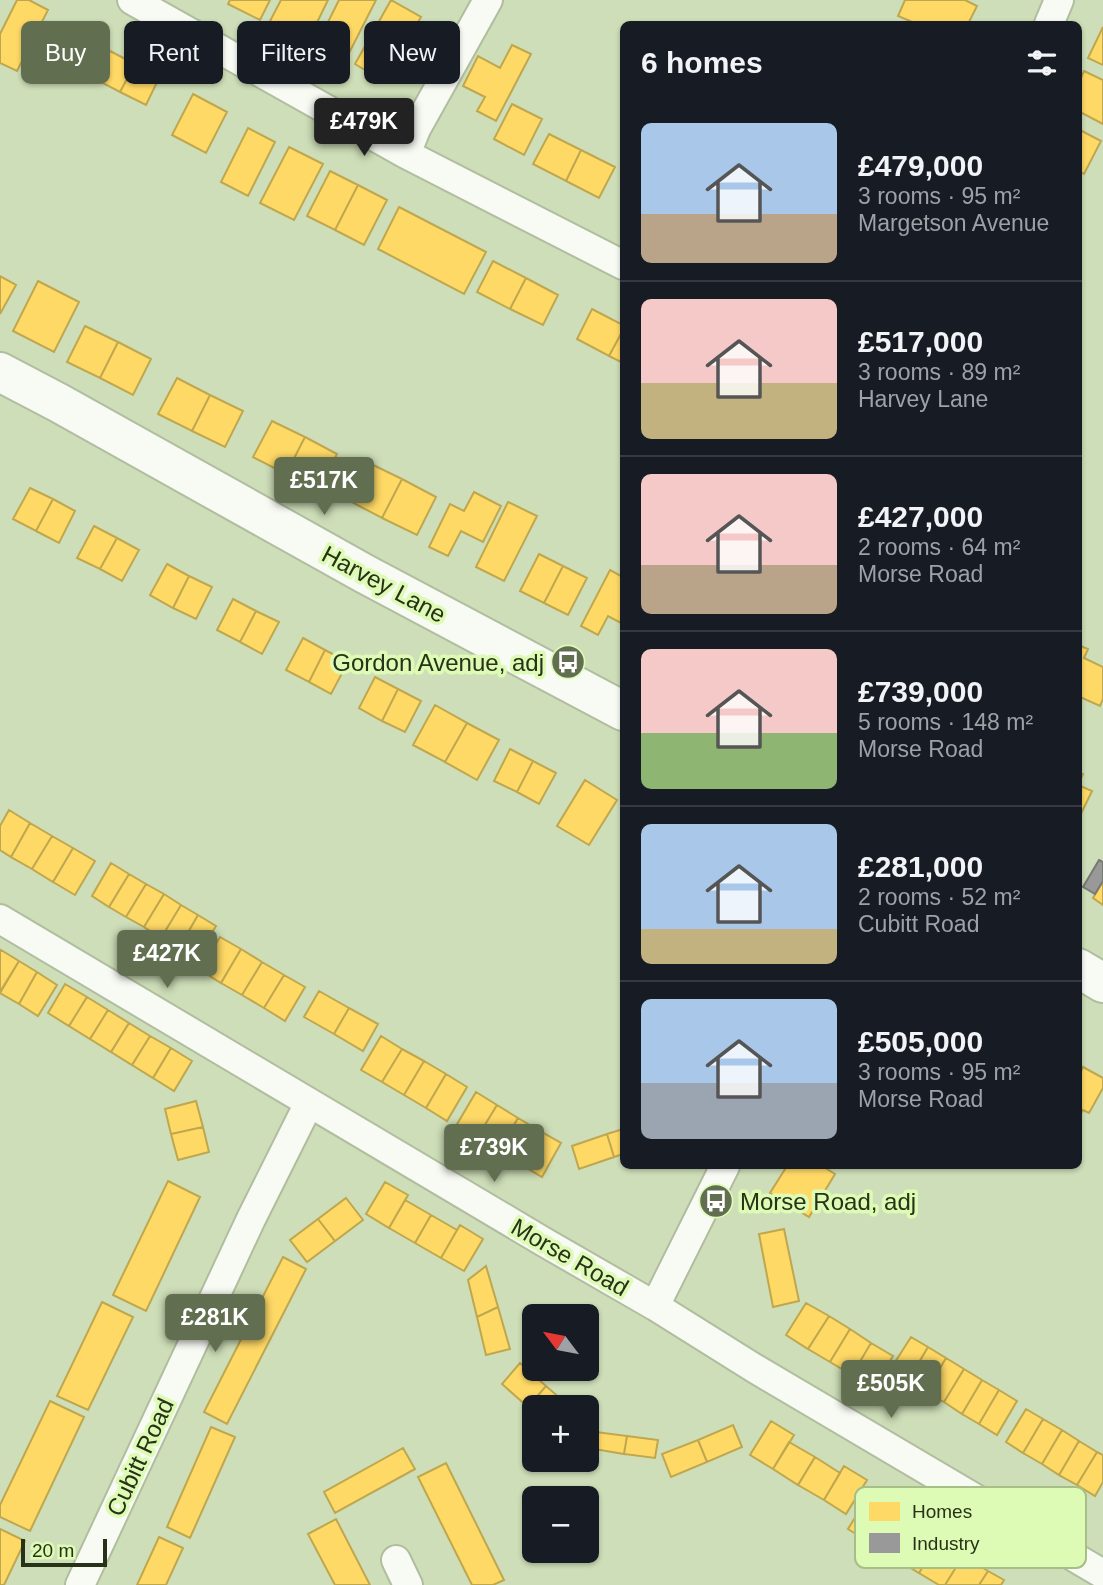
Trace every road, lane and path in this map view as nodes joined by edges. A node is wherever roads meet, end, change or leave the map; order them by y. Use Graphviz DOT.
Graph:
graph roads {
  1 [pos="132,0"];
  2 [pos="488,0"];
  3 [pos="1059,0"];
  4 [pos="1050,21"];
  5 [pos="406,154"];
  6 [pos="620,263"];
  7 [pos="0,372"];
  8 [pos="620,709"];
  9 [pos="0,919"];
  10 [pos="1082,970"];
  11 [pos="1103,983"];
  12 [pos="309,1103"];
  13 [pos="724,1169"];
  14 [pos="655,1306"];
  15 [pos="956,1487"];
  16 [pos="396,1560"];
  17 [pos="1086,1564"];
  18 [pos="1103,1574"];
  19 [pos="80,1585"];
  20 [pos="408,1585"];
  1 -- 5 [label="street"];
  2 -- 5 [label="street"];
  3 -- 4 [label="street"];
  5 -- 6 [label="street"];
  7 -- 8 [label="street, Harvey Lane"];
  9 -- 12 [label="street, Morse Road"];
  10 -- 11 [label="street"];
  12 -- 14 [label="street, Morse Road"];
  12 -- 19 [label="street, Cubitt Road"];
  13 -- 14 [label="street"];
  14 -- 15 [label="street, Morse Road"];
  16 -- 20 [label="street"];
  17 -- 18 [label="street, Morse Road"];
}
